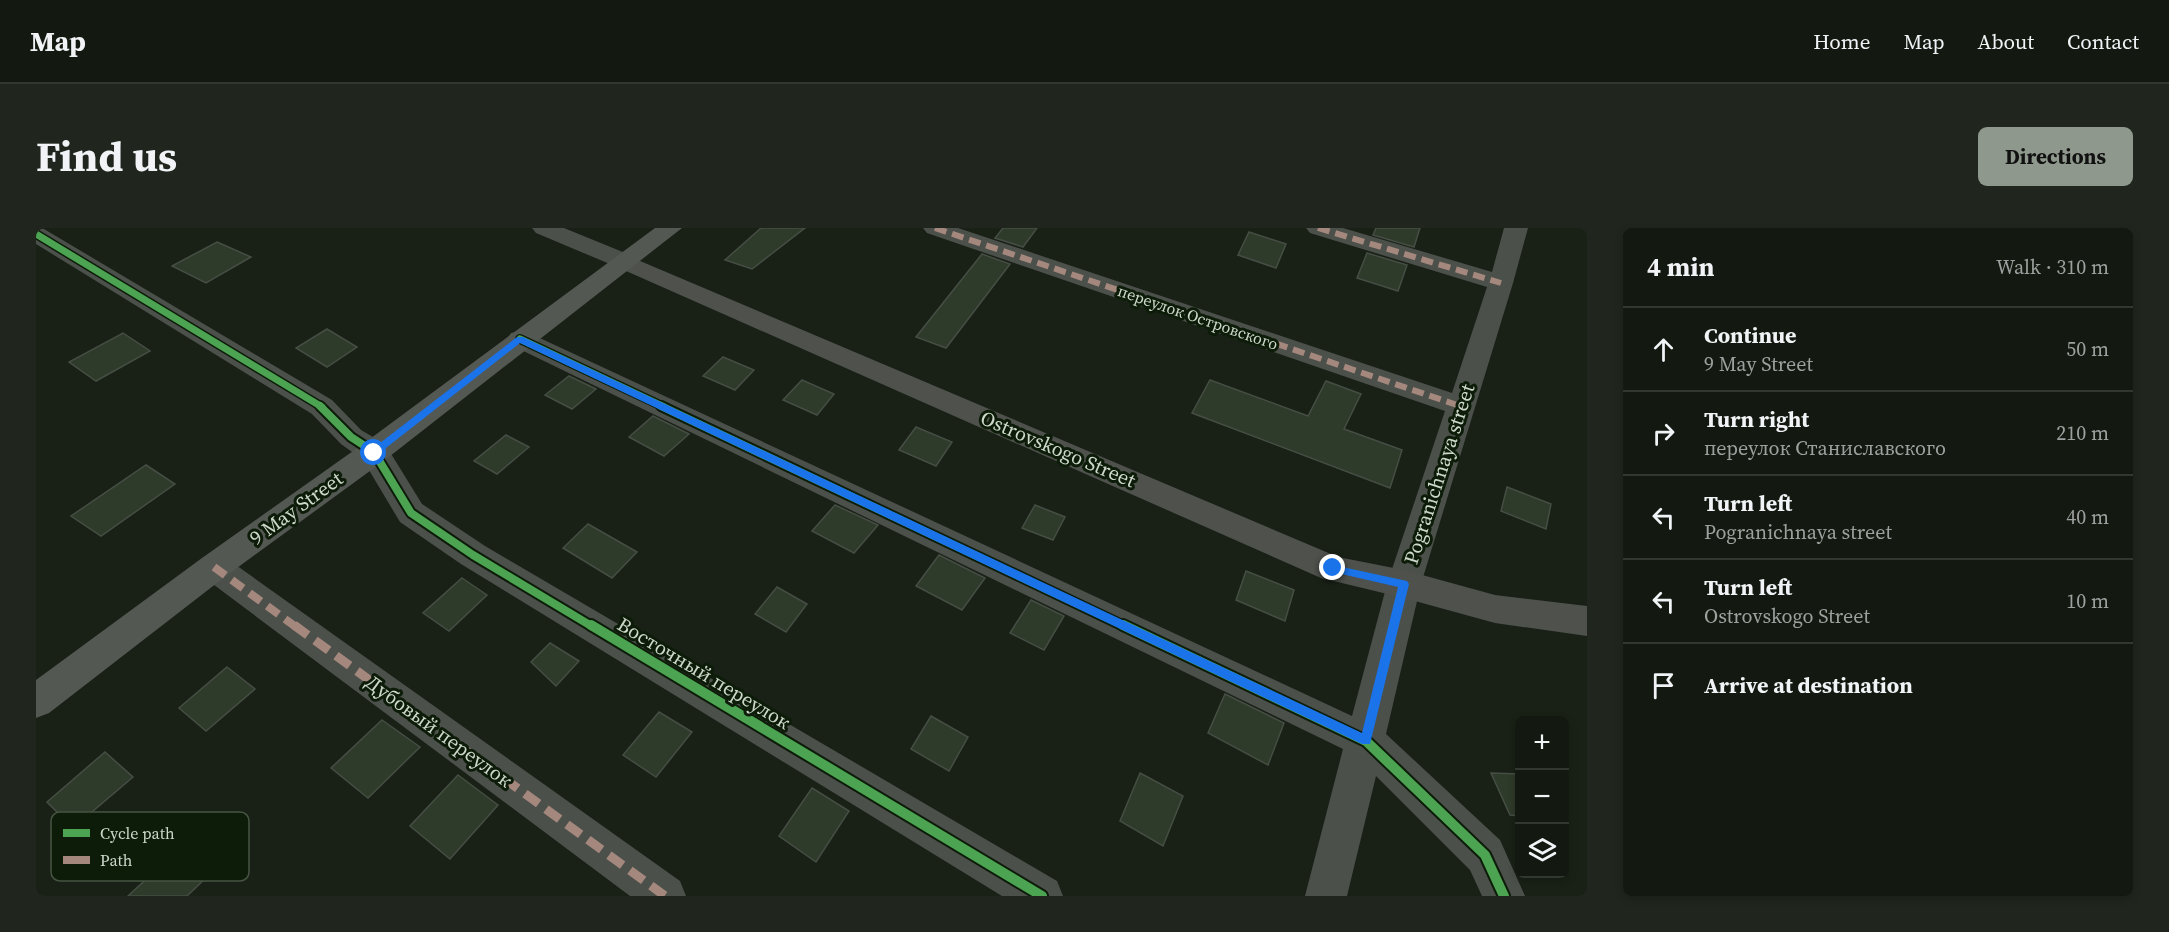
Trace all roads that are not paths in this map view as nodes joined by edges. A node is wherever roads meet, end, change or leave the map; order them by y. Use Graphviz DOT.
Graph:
graph roads {
  1 [pos="544,228"];
  2 [pos="670,228"];
  3 [pos="935,228"];
  4 [pos="1318,228"];
  5 [pos="1516,228"];
  6 [pos="36,234"];
  7 [pos="626,262"];
  8 [pos="1501,283"];
  9 [pos="520,339"];
  10 [pos="1460,406"];
  11 [pos="374,453"];
  12 [pos="214,567"];
  13 [pos="1404,584"];
  14 [pos="1587,621"];
  15 [pos="36,701"];
  16 [pos="1366,741"];
  17 [pos="665,896"];
  18 [pos="1042,896"];
  19 [pos="1326,896"];
  20 [pos="1504,896"];
  1 -- 7 [label="street, Ostrovskogo Street"];
  2 -- 7 [label="main road, 9 May Street"];
  3 -- 10 [label="street, переулок Островского"];
  4 -- 8 [label="street"];
  5 -- 8 [label="street, Pogranichnaya street"];
  6 -- 11 [label="street"];
  7 -- 9 [label="main road, 9 May Street"];
  7 -- 13 [label="main road, Ostrovskogo Street"];
  8 -- 10 [label="street, Pogranichnaya street"];
  9 -- 11 [label="main road, 9 May Street"];
  9 -- 16 [label="street"];
  10 -- 13 [label="street, Pogranichnaya street"];
  11 -- 12 [label="main road, 9 May Street"];
  11 -- 18 [label="street, Восточный переулок"];
  12 -- 15 [label="main road, 9 May Street"];
  12 -- 17 [label="street, Дубовый переулок"];
  13 -- 14 [label="main road, Ostrovskogo Street"];
  13 -- 16 [label="street, Pogranichnaya street"];
  16 -- 19 [label="street, Pogranichnaya street"];
  16 -- 20 [label="street"];
}
